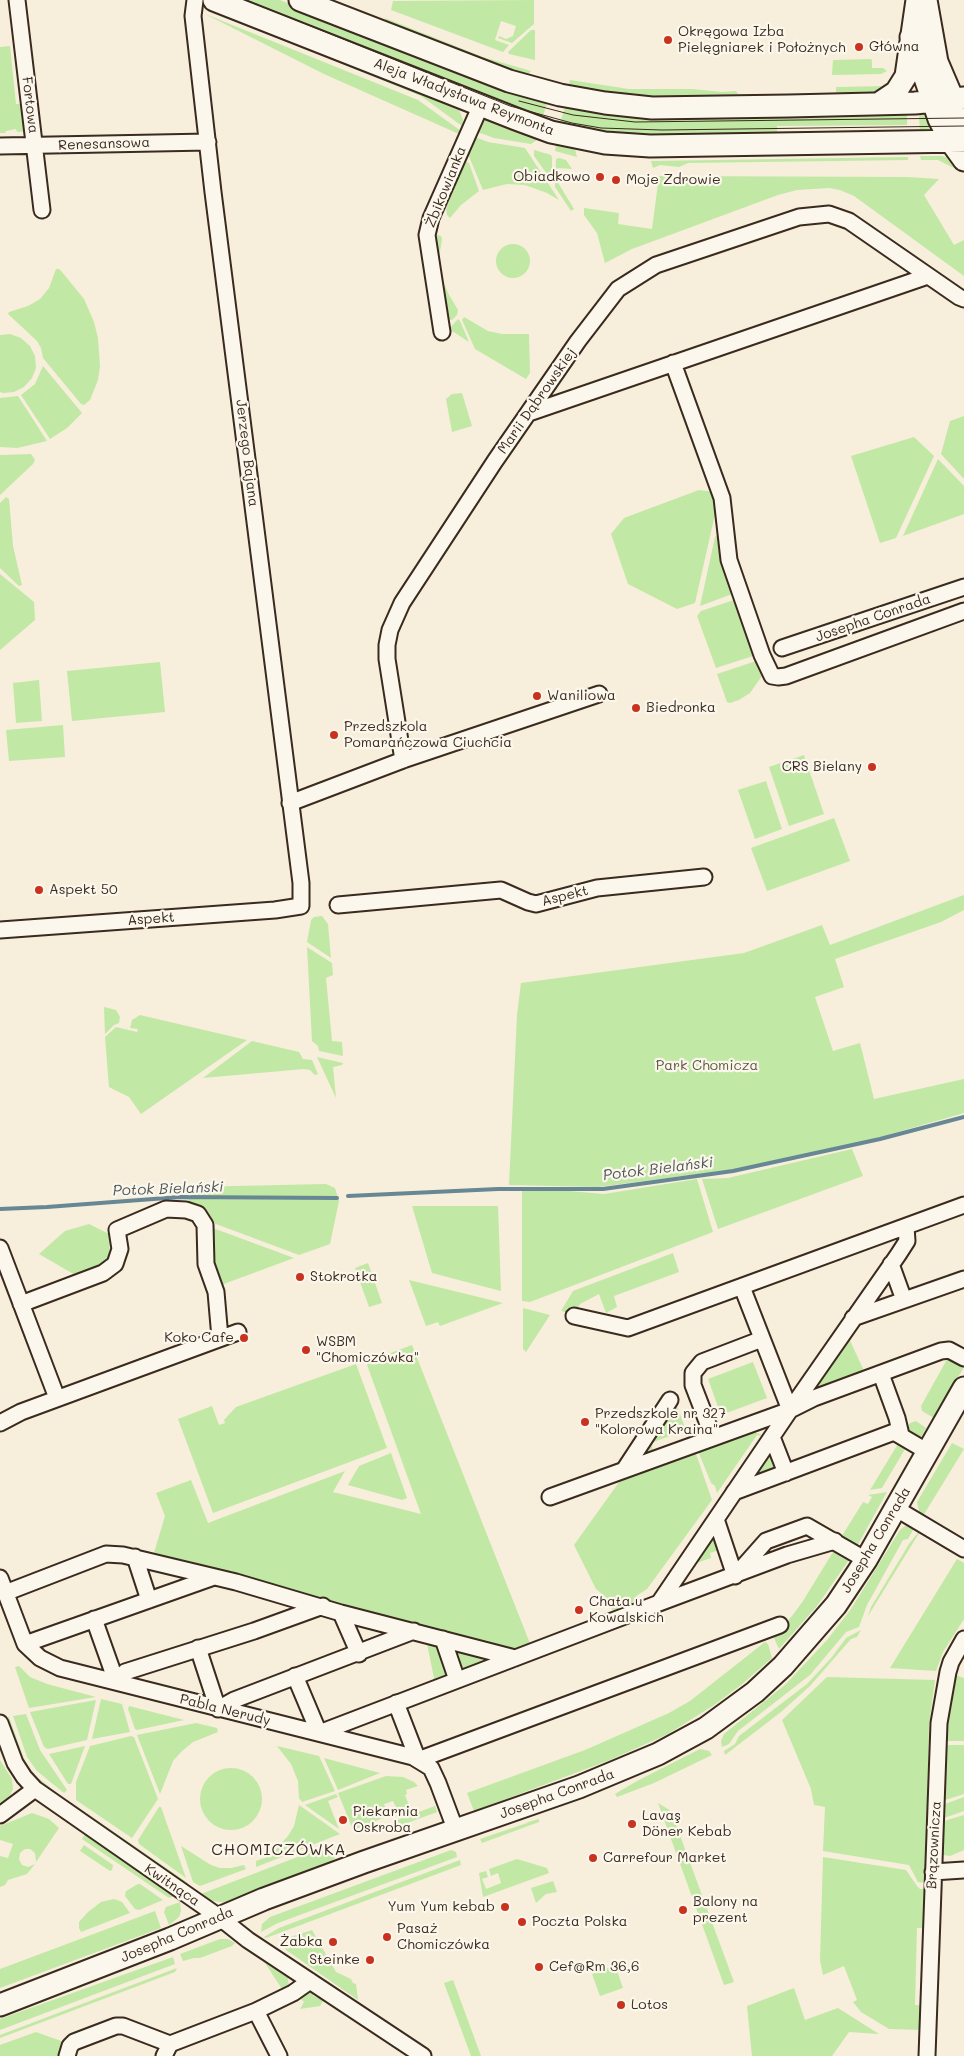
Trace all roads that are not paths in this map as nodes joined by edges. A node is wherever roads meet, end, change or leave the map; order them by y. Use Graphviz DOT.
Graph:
graph roads {
  1 [pos="17,0"];
  2 [pos="195,0"];
  3 [pos="214,0"];
  4 [pos="300,0"];
  5 [pos="917,0"];
  6 [pos="926,0"];
  7 [pos="911,37"];
  8 [pos="949,99"];
  9 [pos="878,104"];
  10 [pos="481,105"];
  11 [pos="964,125"];
  12 [pos="208,142"];
  13 [pos="958,142"];
  14 [pos="35,145"];
  15 [pos="0,146"];
  16 [pos="964,160"];
  17 [pos="42,210"];
  18 [pos="928,276"];
  19 [pos="964,298"];
  20 [pos="442,332"];
  21 [pos="673,363"];
  22 [pos="529,413"];
  23 [pos="964,587"];
  24 [pos="964,611"];
  25 [pos="782,648"];
  26 [pos="599,694"];
  27 [pos="403,760"];
  28 [pos="290,803"];
  29 [pos="704,876"];
  30 [pos="338,905"];
  31 [pos="301,906"];
  32 [pos="0,926"];
  33 [pos="0,930"];
  34 [pos="964,1206"];
  35 [pos="906,1227"];
  36 [pos="0,1248"];
  37 [pos="891,1264"];
  38 [pos="964,1279"];
  39 [pos="742,1286"];
  40 [pos="904,1300"];
  41 [pos="21,1304"];
  42 [pos="574,1316"];
  43 [pos="853,1318"];
  44 [pos="238,1332"];
  45 [pos="220,1338"];
  46 [pos="762,1339"];
  47 [pos="964,1358"];
  48 [pos="880,1374"];
  49 [pos="964,1388"];
  50 [pos="57,1398"];
  51 [pos="670,1400"];
  52 [pos="790,1410"];
  53 [pos="0,1423"];
  54 [pos="900,1435"];
  55 [pos="772,1437"];
  56 [pos="713,1438"];
  57 [pos="928,1452"];
  58 [pos="624,1470"];
  59 [pos="786,1473"];
  60 [pos="734,1492"];
  61 [pos="550,1497"];
  62 [pos="895,1508"];
  63 [pos="716,1519"];
  64 [pos="835,1541"];
  65 [pos="964,1549"];
  66 [pos="135,1558"];
  67 [pos="866,1560"];
  68 [pos="736,1576"];
  69 [pos="214,1577"];
  70 [pos="0,1578"];
  71 [pos="5,1593"];
  72 [pos="149,1600"];
  73 [pos="659,1603"];
  74 [pos="323,1606"];
  75 [pos="341,1613"];
  76 [pos="94,1620"];
  77 [pos="780,1625"];
  78 [pos="414,1631"];
  79 [pos="442,1639"];
  80 [pos="964,1639"];
  81 [pos="25,1644"];
  82 [pos="198,1648"];
  83 [pos="359,1654"];
  84 [pos="515,1658"];
  85 [pos="295,1676"];
  86 [pos="457,1680"];
  87 [pos="116,1682"];
  88 [pos="396,1703"];
  89 [pos="218,1709"];
  90 [pos="0,1723"];
  91 [pos="319,1733"];
  92 [pos="418,1760"];
  93 [pos="35,1789"];
  94 [pos="0,1815"];
  95 [pos="456,1831"];
  96 [pos="964,1870"];
  97 [pos="933,1872"];
  98 [pos="219,1916"];
  99 [pos="310,1981"];
  100 [pos="0,2005"];
  101 [pos="256,2012"];
  102 [pos="167,2050"];
  103 [pos="67,2056"];
  104 [pos="280,2056"];
  105 [pos="422,2056"];
  106 [pos="927,2056"];
  1 -- 14 [label="street, Fortowa"];
  2 -- 12 [label="street, Jerzego Bajana"];
  3 -- 10 [label="street, Aleja Władysława Reymonta"];
  4 -- 9 [label="street"];
  5 -- 7 [label="street"];
  6 -- 8 [label="street"];
  7 -- 8 [label="street"];
  7 -- 9 [label="street"];
  8 -- 9 [label="street"];
  8 -- 11 [label="street"];
  8 -- 13 [label="street"];
  10 -- 13 [label="street, Aleja Władysława Reymonta"];
  10 -- 20 [label="street, Żbikowianka"];
  12 -- 14 [label="street, Renesansowa"];
  12 -- 28 [label="street, Jerzego Bajana"];
  13 -- 16 [label="street"];
  14 -- 15 [label="street, Renesansowa"];
  14 -- 17 [label="street, Fortowa"];
  18 -- 19 [label="street, Marii Dąbrowskiej"];
  18 -- 21 [label="street"];
  18 -- 22 [label="street, Marii Dąbrowskiej"];
  21 -- 22 [label="street"];
  21 -- 24 [label="street"];
  22 -- 27 [label="street, Marii Dąbrowskiej"];
  23 -- 25 [label="street, Josepha Conrada"];
  26 -- 27 [label="street"];
  27 -- 28 [label="street"];
  28 -- 31 [label="street, Jerzego Bajana"];
  29 -- 30 [label="street, Aspekt"];
  31 -- 33 [label="street, Aspekt"];
  32 -- 33 [label="street"];
  34 -- 35 [label="street"];
  35 -- 37 [label="street"];
  35 -- 39 [label="street"];
  36 -- 41 [label="street"];
  37 -- 40 [label="street"];
  37 -- 43 [label="street"];
  38 -- 40 [label="street"];
  39 -- 42 [label="street"];
  39 -- 46 [label="street"];
  40 -- 43 [label="street"];
  41 -- 45 [label="street"];
  41 -- 50 [label="street"];
  43 -- 52 [label="street"];
  44 -- 45 [label="street"];
  45 -- 50 [label="street"];
  46 -- 52 [label="street"];
  46 -- 56 [label="street"];
  47 -- 48 [label="street"];
  48 -- 52 [label="street"];
  48 -- 54 [label="street"];
  49 -- 57 [label="street, Josepha Conrada"];
  50 -- 53 [label="street"];
  51 -- 58 [label="street"];
  52 -- 55 [label="street"];
  52 -- 56 [label="street"];
  54 -- 57 [label="street"];
  54 -- 59 [label="street"];
  55 -- 59 [label="street"];
  55 -- 60 [label="street"];
  56 -- 58 [label="street"];
  57 -- 62 [label="street, Josepha Conrada"];
  58 -- 61 [label="street"];
  59 -- 60 [label="street"];
  60 -- 63 [label="street"];
  62 -- 65 [label="street"];
  62 -- 67 [label="street, Josepha Conrada"];
  63 -- 68 [label="street"];
  63 -- 73 [label="street"];
  64 -- 67 [label="street"];
  64 -- 68 [label="street"];
  64 -- 68 [label="street"];
  66 -- 69 [label="street"];
  66 -- 71 [label="street"];
  66 -- 72 [label="street"];
  67 -- 95 [label="street, Josepha Conrada"];
  68 -- 73 [label="street"];
  69 -- 72 [label="street"];
  69 -- 74 [label="street"];
  70 -- 71 [label="street, Pabla Nerudy"];
  71 -- 81 [label="street, Pabla Nerudy"];
  72 -- 76 [label="street"];
  73 -- 84 [label="street"];
  74 -- 75 [label="street"];
  74 -- 82 [label="street"];
  75 -- 78 [label="street"];
  75 -- 83 [label="street"];
  76 -- 81 [label="street"];
  76 -- 87 [label="street"];
  77 -- 92 [label="street"];
  78 -- 79 [label="street"];
  78 -- 83 [label="street"];
  79 -- 84 [label="street"];
  79 -- 86 [label="street"];
  80 -- 97 [label="street, Brązownicza"];
  81 -- 87 [label="street, Pabla Nerudy"];
  82 -- 87 [label="street"];
  82 -- 89 [label="street"];
  83 -- 85 [label="street"];
  84 -- 86 [label="street"];
  85 -- 89 [label="street"];
  85 -- 91 [label="street"];
  86 -- 88 [label="street"];
  87 -- 89 [label="street, Pabla Nerudy"];
  88 -- 91 [label="street"];
  88 -- 92 [label="street"];
  89 -- 91 [label="street, Pabla Nerudy"];
  90 -- 93 [label="street, Kwitnąca"];
  91 -- 92 [label="street, Pabla Nerudy"];
  92 -- 95 [label="street, Pabla Nerudy"];
  93 -- 94 [label="street"];
  93 -- 98 [label="street, Kwitnąca"];
  95 -- 98 [label="street, Josepha Conrada"];
  96 -- 97 [label="street"];
  97 -- 106 [label="street, Brązownicza"];
  98 -- 99 [label="street, Kwitnąca"];
  98 -- 100 [label="street, Josepha Conrada"];
  99 -- 101 [label="street"];
  99 -- 105 [label="street, Kwitnąca"];
  101 -- 102 [label="street"];
  101 -- 104 [label="street"];
  102 -- 103 [label="street"];
}
